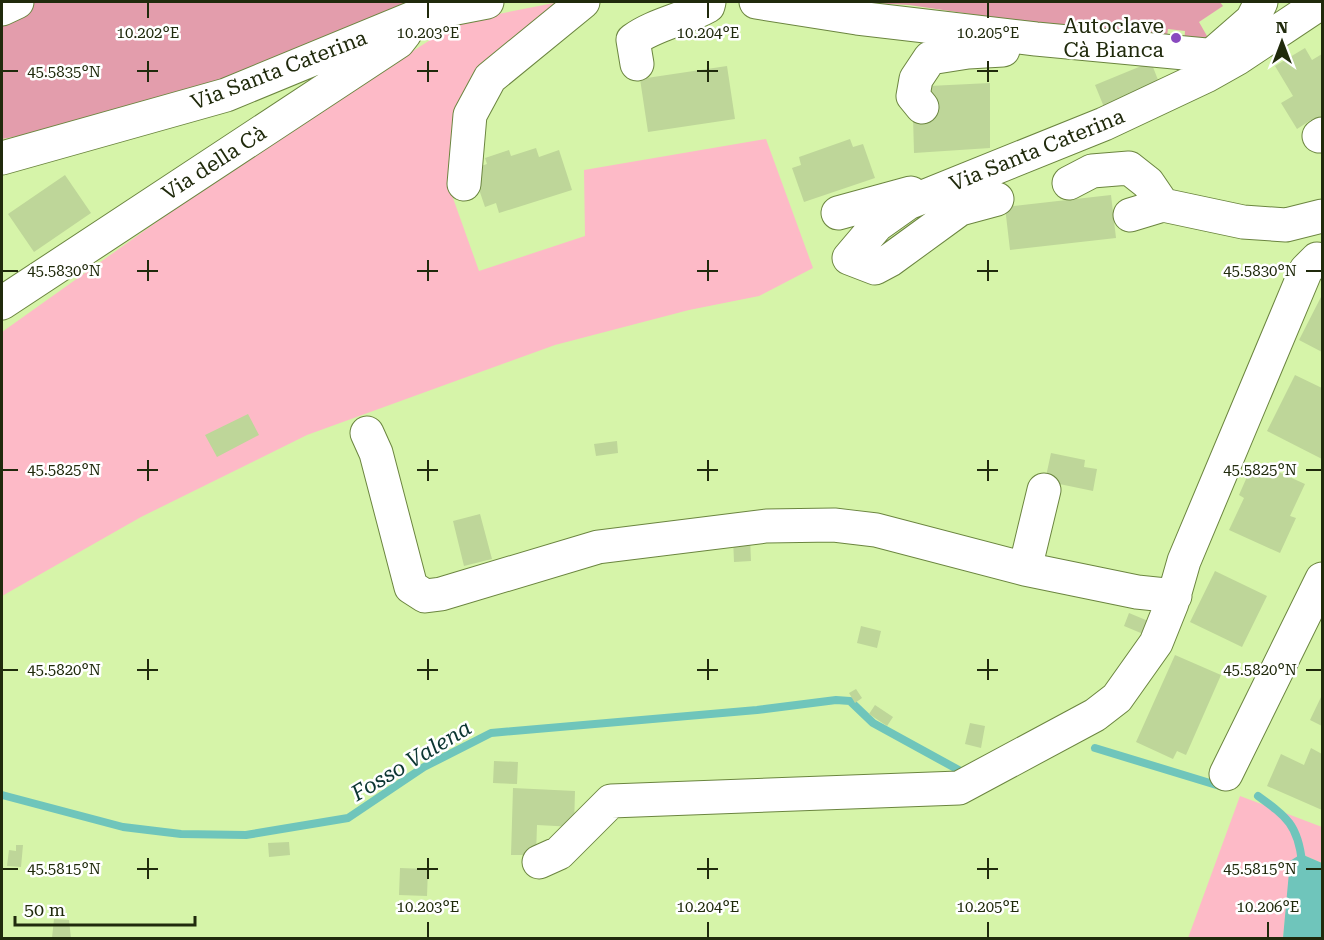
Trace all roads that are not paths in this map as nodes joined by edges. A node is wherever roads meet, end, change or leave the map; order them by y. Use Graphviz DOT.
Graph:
graph roads {
  1 [pos="17,2"];
  2 [pos="487,2"];
  3 [pos="583,2"];
  4 [pos="709,2"];
  5 [pos="756,2"];
  6 [pos="1261,2"];
  7 [pos="1323,2"];
  8 [pos="2,9"];
  9 [pos="849,10"];
  10 [pos="420,15"];
  11 [pos="1035,39"];
  12 [pos="1225,57"];
  13 [pos="637,64"];
  14 [pos="922,107"];
  15 [pos="2,158"];
  16 [pos="1069,183"];
  17 [pos="464,184"];
  18 [pos="954,185"];
  19 [pos="997,199"];
  20 [pos="1163,205"];
  21 [pos="838,213"];
  22 [pos="1130,215"];
  23 [pos="1323,216"];
  24 [pos="1321,253"];
  25 [pos="2,303"];
  26 [pos="367,434"];
  27 [pos="1044,490"];
  28 [pos="1025,569"];
  29 [pos="1323,579"];
  30 [pos="1175,596"];
  31 [pos="1226,774"];
  32 [pos="539,862"];
  1 -- 8 [label="street"];
  2 -- 10 [label="street, Via Santa Caterina"];
  3 -- 17 [label="street"];
  4 -- 13 [label="street"];
  5 -- 9 [label="street"];
  6 -- 12 [label="street"];
  7 -- 12 [label="street, Via Santa Caterina"];
  9 -- 11 [label="street"];
  10 -- 15 [label="street, Via Santa Caterina"];
  10 -- 25 [label="street, Via della Cà"];
  11 -- 12 [label="street"];
  11 -- 14 [label="street"];
  12 -- 18 [label="street, Via Santa Caterina"];
  16 -- 20 [label="street"];
  18 -- 19 [label="street, Via Santa Caterina"];
  18 -- 21 [label="street"];
  20 -- 22 [label="street"];
  20 -- 23 [label="street"];
  24 -- 30 [label="street"];
  26 -- 28 [label="street"];
  27 -- 28 [label="street"];
  28 -- 30 [label="street"];
  29 -- 31 [label="street"];
  30 -- 32 [label="street"];
}
